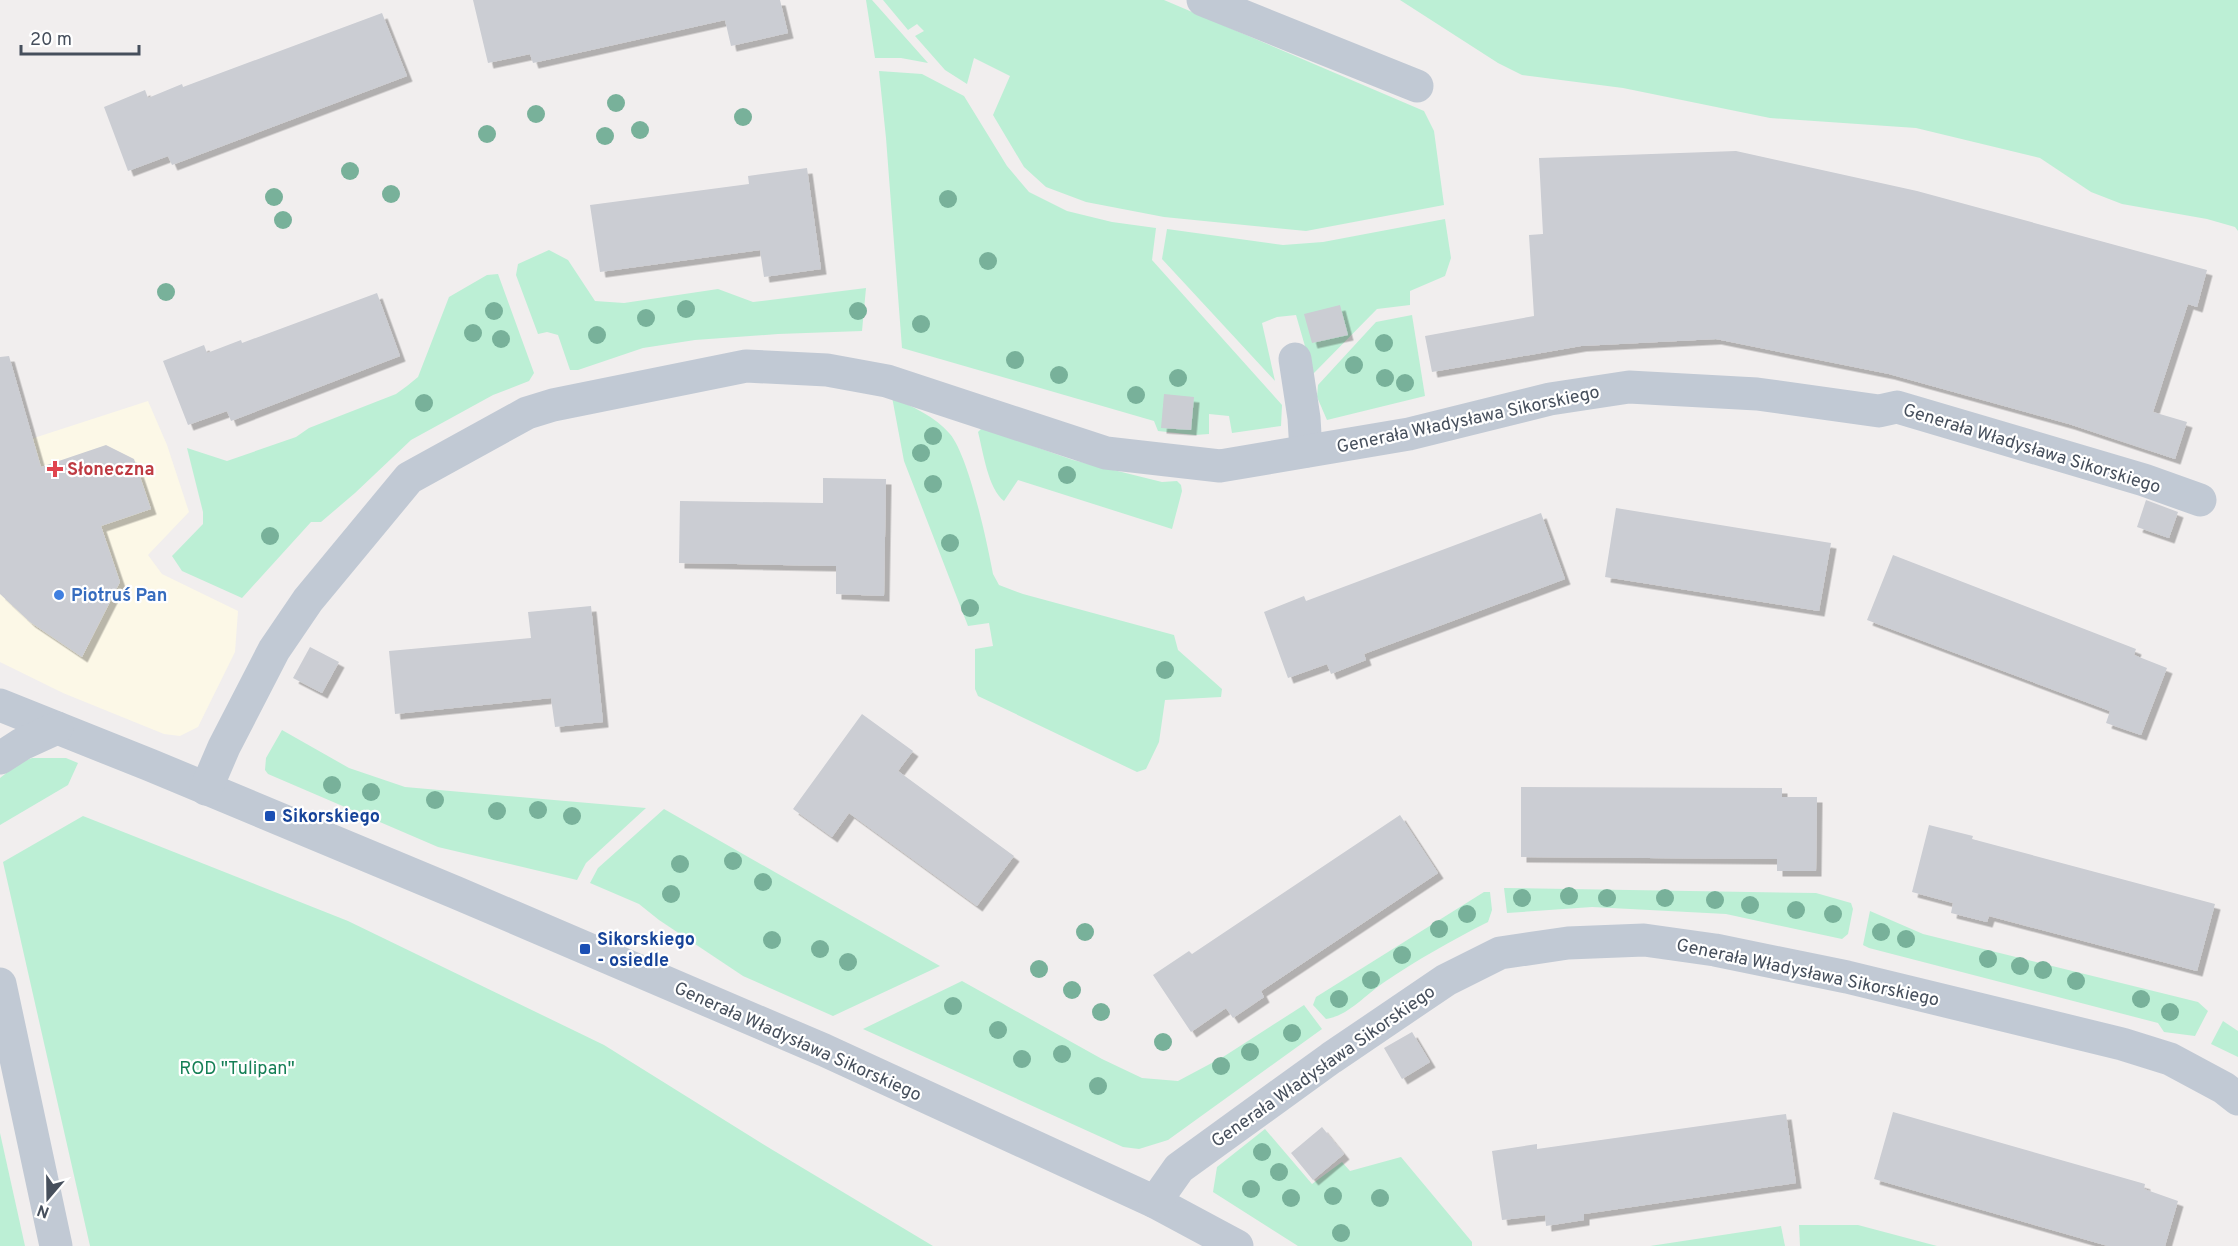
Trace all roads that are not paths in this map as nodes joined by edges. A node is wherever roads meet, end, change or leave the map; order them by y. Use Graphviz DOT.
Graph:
graph roads {
  1 [pos="1203,0"];
  2 [pos="1417,87"];
  3 [pos="1295,359"];
  4 [pos="1306,451"];
  5 [pos="2200,500"];
  6 [pos="0,705"];
  7 [pos="57,728"];
  8 [pos="0,758"];
  9 [pos="206,789"];
  10 [pos="0,984"];
  11 [pos="2238,1099"];
  12 [pos="1155,1202"];
  13 [pos="56,1246"];
  14 [pos="1237,1246"];
  1 -- 2 [label="street"];
  3 -- 4 [label="street"];
  4 -- 5 [label="street, Generała Władysława Sikorskiego"];
  4 -- 9 [label="street, Generała Władysława Sikorskiego"];
  6 -- 7 [label="street, Generała Władysława Sikorskiego"];
  7 -- 8 [label="street"];
  7 -- 9 [label="street, Generała Władysława Sikorskiego"];
  9 -- 12 [label="street, Generała Władysława Sikorskiego"];
  10 -- 13 [label="street"];
  11 -- 12 [label="street, Generała Władysława Sikorskiego"];
  12 -- 14 [label="street, Generała Władysława Sikorskiego"];
}
